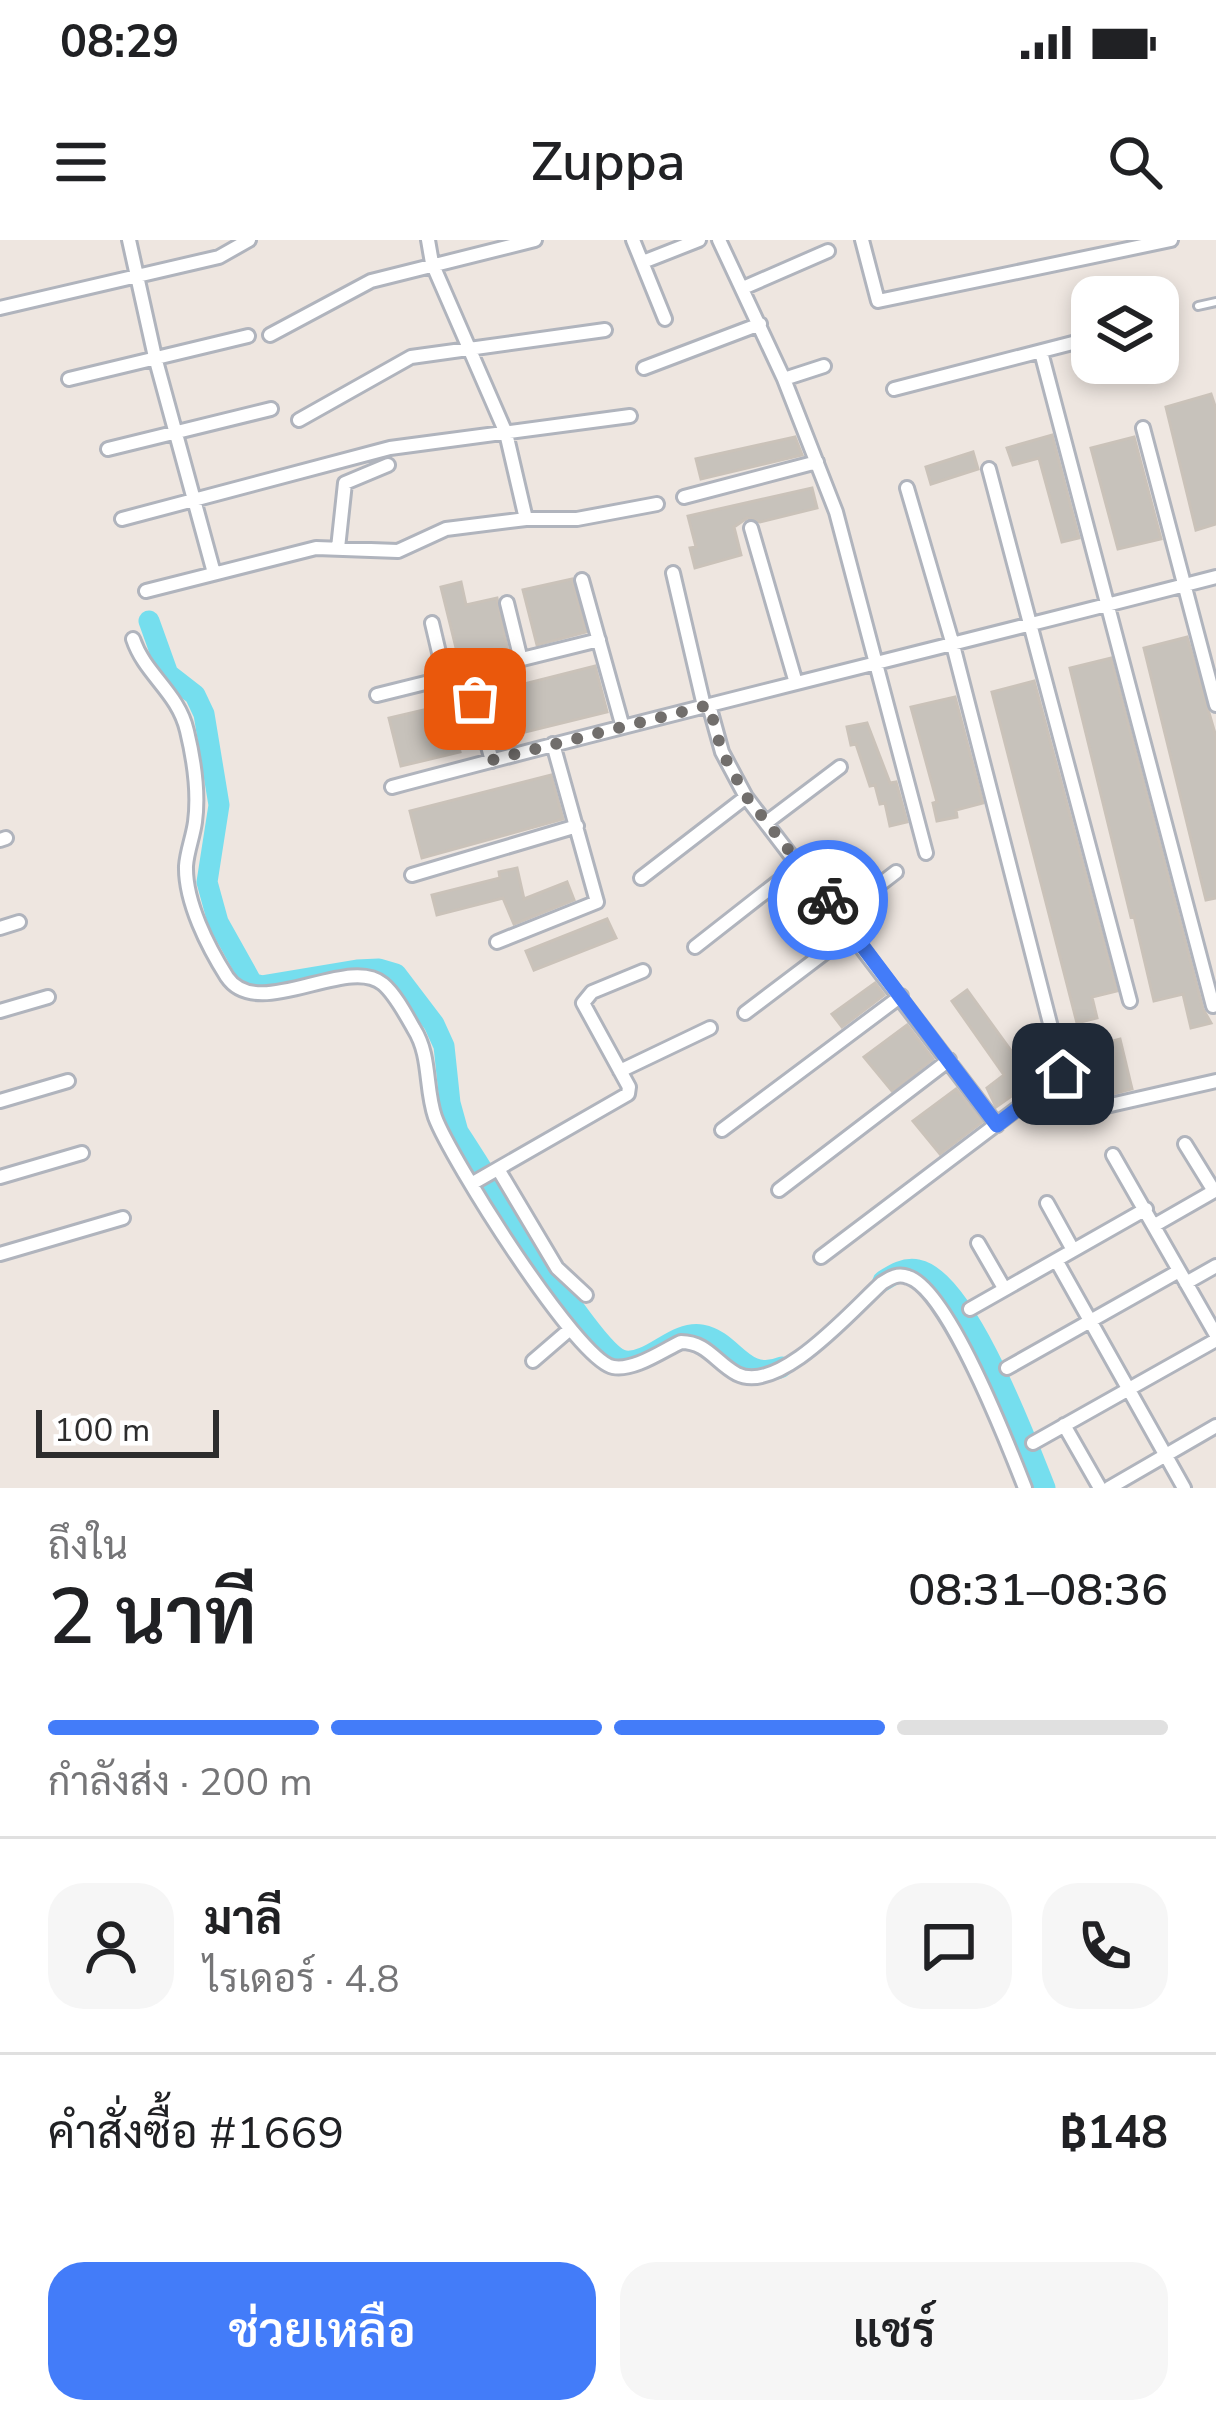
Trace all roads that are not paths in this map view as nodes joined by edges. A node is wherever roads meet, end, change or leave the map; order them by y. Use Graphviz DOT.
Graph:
graph roads {
  1 [pos="129,240"];
  2 [pos="249,240"];
  3 [pos="428,240"];
  4 [pos="535,240"];
  5 [pos="633,240"];
  6 [pos="698,240"];
  7 [pos="719,240"];
  8 [pos="862,240"];
  9 [pos="1171,240"];
  10 [pos="828,251"];
  11 [pos="643,262"];
  12 [pos="432,263"];
  13 [pos="137,278"];
  14 [pos="743,288"];
  15 [pos="1216,302"];
  16 [pos="1198,306"];
  17 [pos="0,308"];
  18 [pos="665,319"];
  19 [pos="760,324"];
  20 [pos="605,330"];
  21 [pos="270,334"];
  22 [pos="248,336"];
  23 [pos="1071,344"];
  24 [pos="467,349"];
  25 [pos="1041,352"];
  26 [pos="155,357"];
  27 [pos="824,366"];
  28 [pos="644,368"];
  29 [pos="69,379"];
  30 [pos="784,379"];
  31 [pos="894,389"];
  32 [pos="272,409"];
  33 [pos="631,416"];
  34 [pos="298,420"];
  35 [pos="1144,428"];
  36 [pos="175,431"];
  37 [pos="506,433"];
  38 [pos="108,449"];
  39 [pos="817,463"];
  40 [pos="388,465"];
  41 [pos="989,469"];
  42 [pos="907,488"];
  43 [pos="684,497"];
  44 [pos="193,501"];
  45 [pos="657,504"];
  46 [pos="122,519"];
  47 [pos="526,519"];
  48 [pos="751,528"];
  49 [pos="338,548"];
  50 [pos="214,573"];
  51 [pos="673,573"];
  52 [pos="1216,577"];
  53 [pos="582,580"];
  54 [pos="1185,585"];
  55 [pos="146,592"];
  56 [pos="507,603"];
  57 [pos="1107,605"];
  58 [pos="432,623"];
  59 [pos="1030,625"];
  60 [pos="133,639"];
  61 [pos="599,640"];
  62 [pos="953,645"];
  63 [pos="520,660"];
  64 [pos="875,666"];
  65 [pos="445,678"];
  66 [pos="796,683"];
  67 [pos="376,695"];
  68 [pos="475,699"];
  69 [pos="1216,705"];
  70 [pos="706,706"];
  71 [pos="622,724"];
  72 [pos="553,744"];
  73 [pos="492,760"];
  74 [pos="841,767"];
  75 [pos="392,787"];
  76 [pos="746,796"];
  77 [pos="767,822"];
  78 [pos="577,826"];
  79 [pos="926,853"];
  80 [pos="801,864"];
  81 [pos="896,872"];
  82 [pos="412,874"];
  83 [pos="641,878"];
  84 [pos="839,916"];
  85 [pos="19,922"];
  86 [pos="0,928"];
  87 [pos="852,932"];
  88 [pos="497,942"];
  89 [pos="695,947"];
  90 [pos="643,971"];
  91 [pos="901,996"];
  92 [pos="48,997"];
  93 [pos="1130,1001"];
  94 [pos="1213,1006"];
  95 [pos="0,1011"];
  96 [pos="745,1013"];
  97 [pos="710,1028"];
  98 [pos="949,1060"];
  99 [pos="620,1071"];
  100 [pos="1063,1074"];
  101 [pos="68,1081"];
  102 [pos="1216,1082"];
  103 [pos="0,1101"];
  104 [pos="997,1125"];
  105 [pos="722,1130"];
  106 [pos="1185,1144"];
  107 [pos="82,1153"];
  108 [pos="1113,1155"];
  109 [pos="497,1169"];
  110 [pos="0,1177"];
  111 [pos="476,1181"];
  112 [pos="779,1190"];
  113 [pos="1215,1191"];
  114 [pos="1047,1203"];
  115 [pos="1146,1209"];
  116 [pos="123,1218"];
  117 [pos="1155,1225"];
  118 [pos="978,1244"];
  119 [pos="1072,1250"];
  120 [pos="0,1254"];
  121 [pos="821,1257"];
  122 [pos="1056,1260"];
  123 [pos="1216,1266"];
  124 [pos="1183,1277"];
  125 [pos="1004,1288"];
  126 [pos="586,1295"];
  127 [pos="970,1309"];
  128 [pos="1091,1322"];
  129 [pos="569,1330"];
  130 [pos="1216,1338"];
  131 [pos="533,1361"];
  132 [pos="1007,1368"];
  133 [pos="1127,1388"];
  134 [pos="1064,1425"];
  135 [pos="1216,1426"];
  136 [pos="1033,1443"];
  137 [pos="1165,1455"];
  138 [pos="1025,1488"];
  139 [pos="1104,1488"];
  140 [pos="1184,1488"];
  1 -- 13 [label="street"];
  2 -- 13 [label="street"];
  3 -- 12 [label="street"];
  4 -- 12 [label="street"];
  5 -- 11 [label="street"];
  6 -- 11 [label="street"];
  7 -- 14 [label="street"];
  8 -- 9 [label="street"];
  10 -- 14 [label="street"];
  11 -- 18 [label="street"];
  12 -- 21 [label="street"];
  12 -- 24 [label="street"];
  13 -- 17 [label="street"];
  13 -- 26 [label="street"];
  14 -- 19 [label="street"];
  15 -- 16 [label="lane"];
  19 -- 28 [label="street"];
  19 -- 30 [label="street"];
  20 -- 24 [label="street"];
  22 -- 26 [label="street"];
  23 -- 25 [label="street"];
  24 -- 34 [label="street"];
  24 -- 37 [label="street"];
  25 -- 31 [label="street"];
  25 -- 57 [label="street"];
  26 -- 29 [label="street"];
  26 -- 36 [label="street"];
  27 -- 30 [label="street"];
  30 -- 39 [label="street"];
  32 -- 36 [label="street"];
  33 -- 37 [label="street"];
  35 -- 54 [label="street"];
  36 -- 38 [label="street"];
  36 -- 44 [label="street"];
  37 -- 44 [label="street"];
  37 -- 47 [label="street"];
  39 -- 43 [label="street"];
  39 -- 64 [label="street"];
  40 -- 49 [label="street"];
  41 -- 59 [label="street"];
  42 -- 62 [label="street"];
  44 -- 46 [label="street"];
  44 -- 50 [label="street"];
  45 -- 47 [label="street"];
  47 -- 49 [label="street"];
  48 -- 66 [label="street"];
  49 -- 50 [label="street"];
  50 -- 55 [label="street"];
  51 -- 70 [label="street"];
  52 -- 54 [label="street"];
  53 -- 61 [label="street"];
  54 -- 57 [label="street"];
  54 -- 69 [label="street"];
  56 -- 63 [label="street"];
  57 -- 59 [label="street"];
  57 -- 94 [label="street"];
  58 -- 65 [label="street"];
  59 -- 62 [label="street"];
  59 -- 93 [label="street"];
  60 -- 111 [label="street"];
  61 -- 63 [label="street"];
  61 -- 71 [label="street"];
  62 -- 64 [label="street"];
  62 -- 100 [label="street"];
  63 -- 65 [label="street"];
  64 -- 66 [label="street"];
  64 -- 79 [label="street"];
  65 -- 67 [label="street"];
  66 -- 70 [label="street"];
  68 -- 73 [label="street"];
  70 -- 71 [label="street"];
  70 -- 76 [label="street"];
  71 -- 72 [label="street"];
  72 -- 73 [label="street"];
  72 -- 78 [label="street"];
  73 -- 75 [label="street"];
  74 -- 77 [label="street"];
  76 -- 77 [label="street"];
  76 -- 83 [label="street"];
  77 -- 80 [label="street"];
  78 -- 82 [label="street"];
  78 -- 88 [label="street"];
  80 -- 84 [label="street"];
  80 -- 89 [label="street"];
  81 -- 84 [label="street"];
  84 -- 87 [label="street"];
  85 -- 86 [label="street"];
  87 -- 91 [label="street"];
  87 -- 96 [label="street"];
  90 -- 99 [label="street"];
  91 -- 98 [label="street"];
  91 -- 105 [label="street"];
  92 -- 95 [label="street"];
  97 -- 99 [label="street"];
  98 -- 104 [label="street"];
  98 -- 112 [label="street"];
  99 -- 109 [label="street"];
  100 -- 102 [label="street"];
  100 -- 104 [label="street"];
  101 -- 103 [label="street"];
  104 -- 121 [label="street"];
  106 -- 113 [label="street"];
  107 -- 110 [label="street"];
  108 -- 115 [label="street"];
  109 -- 111 [label="street"];
  109 -- 126 [label="street"];
  111 -- 129 [label="street"];
  113 -- 117 [label="street"];
  114 -- 119 [label="street"];
  115 -- 117 [label="street"];
  115 -- 119 [label="street"];
  116 -- 120 [label="street"];
  117 -- 124 [label="street"];
  118 -- 125 [label="street"];
  119 -- 122 [label="street"];
  122 -- 125 [label="street"];
  122 -- 128 [label="street"];
  123 -- 124 [label="street"];
  124 -- 128 [label="street"];
  124 -- 130 [label="street"];
  125 -- 127 [label="street"];
  128 -- 132 [label="street"];
  128 -- 133 [label="street"];
  129 -- 131 [label="street"];
  129 -- 138 [label="street"];
  130 -- 133 [label="street"];
  133 -- 134 [label="street"];
  133 -- 137 [label="street"];
  134 -- 136 [label="street"];
  134 -- 139 [label="street"];
  135 -- 137 [label="street"];
  137 -- 139 [label="street"];
  137 -- 140 [label="street"];
}
